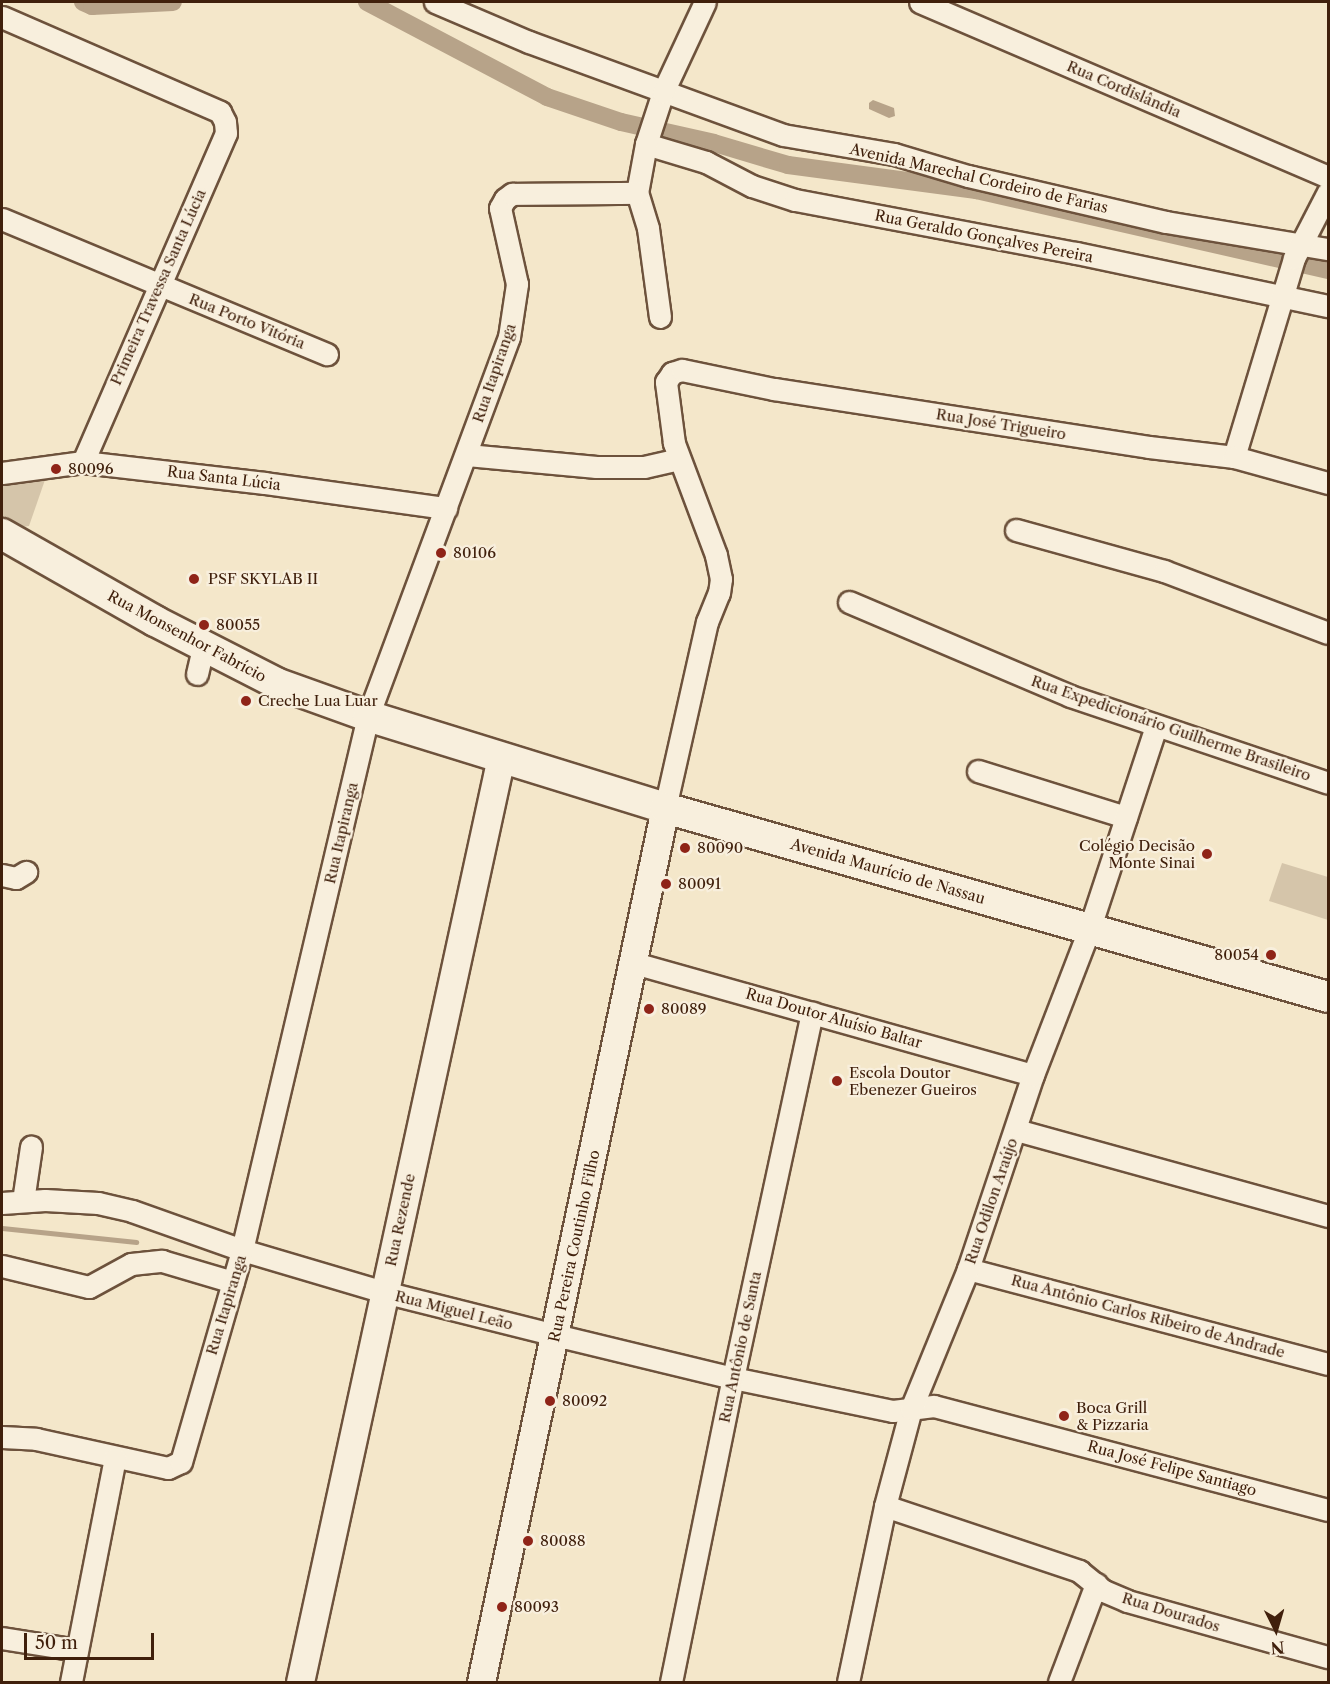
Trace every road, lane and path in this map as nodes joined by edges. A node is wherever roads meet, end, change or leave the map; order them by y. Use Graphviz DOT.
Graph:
graph roads {
  1 [pos="435,2"];
  2 [pos="705,2"];
  3 [pos="920,2"];
  4 [pos="2,17"];
  5 [pos="662,97"];
  6 [pos="647,142"];
  7 [pos="1329,177"];
  8 [pos="1329,192"];
  9 [pos="637,193"];
  10 [pos="2,219"];
  11 [pos="1329,249"];
  12 [pos="1298,250"];
  13 [pos="159,285"];
  14 [pos="1283,291"];
  15 [pos="1329,306"];
  16 [pos="660,317"];
  17 [pos="327,354"];
  18 [pos="467,455"];
  19 [pos="1234,457"];
  20 [pos="679,459"];
  21 [pos="82,462"];
  22 [pos="2,473"];
  23 [pos="1329,483"];
  24 [pos="446,508"];
  25 [pos="1016,530"];
  26 [pos="2,534"];
  27 [pos="849,602"];
  28 [pos="1329,633"];
  29 [pos="368,716"];
  30 [pos="1156,726"];
  31 [pos="448,741"];
  32 [pos="501,757"];
  33 [pos="978,771"];
  34 [pos="1329,783"];
  35 [pos="665,808"];
  36 [pos="1126,817"];
  37 [pos="26,872"];
  38 [pos="2,875"];
  39 [pos="1090,927"];
  40 [pos="634,963"];
  41 [pos="1329,997"];
  42 [pos="812,1012"];
  43 [pos="1033,1075"];
  44 [pos="1016,1130"];
  45 [pos="31,1147"];
  46 [pos="23,1201"];
  47 [pos="2,1203"];
  48 [pos="1329,1216"];
  49 [pos="242,1250"];
  50 [pos="2,1266"];
  51 [pos="968,1269"];
  52 [pos="233,1282"];
  53 [pos="384,1292"];
  54 [pos="555,1335"];
  55 [pos="1329,1364"];
  56 [pos="733,1378"];
  57 [pos="911,1409"];
  58 [pos="2,1437"];
  59 [pos="115,1458"];
  60 [pos="885,1506"];
  61 [pos="1329,1510"];
  62 [pos="1096,1584"];
  63 [pos="2,1638"];
  64 [pos="77,1650"];
  65 [pos="1329,1657"];
  66 [pos="71,1683"];
  67 [pos="300,1683"];
  68 [pos="481,1683"];
  69 [pos="670,1683"];
  70 [pos="848,1683"];
  71 [pos="1059,1683"];
  1 -- 5 [label="street, Avenida Marechal Cordeiro de Farias"];
  2 -- 5 [label="street"];
  3 -- 7 [label="street, Rua Cordislândia"];
  4 -- 13 [label="street, Primeira Travessa Santa Lúcia"];
  5 -- 6 [label="street"];
  5 -- 12 [label="street, Avenida Marechal Cordeiro de Farias"];
  6 -- 9 [label="street"];
  6 -- 14 [label="street, Rua Geraldo Gonçalves Pereira"];
  8 -- 12 [label="street"];
  9 -- 16 [label="street"];
  9 -- 18 [label="street, Rua Itapiranga"];
  10 -- 13 [label="street, Rua Porto Vitória"];
  11 -- 12 [label="street, Avenida Marechal Cordeiro de Farias"];
  12 -- 14 [label="street"];
  13 -- 17 [label="street, Rua Porto Vitória"];
  13 -- 21 [label="street, Primeira Travessa Santa Lúcia"];
  14 -- 15 [label="street, Rua Geraldo Gonçalves Pereira"];
  14 -- 19 [label="street"];
  18 -- 20 [label="street"];
  18 -- 24 [label="street, Rua Itapiranga"];
  19 -- 20 [label="street, Rua José Trigueiro"];
  19 -- 23 [label="street, Rua José Trigueiro"];
  20 -- 35 [label="street"];
  21 -- 22 [label="street, Rua Santa Lúcia"];
  21 -- 24 [label="street, Rua Santa Lúcia"];
  24 -- 29 [label="street, Rua Itapiranga"];
  25 -- 28 [label="street"];
  26 -- 29 [label="main road, Rua Monsenhor Fabrício"];
  27 -- 30 [label="street, Rua Expedicionário Guilherme Brasileiro"];
  29 -- 31 [label="main road, Rua Monsenhor Fabrício"];
  29 -- 49 [label="street, Rua Itapiranga"];
  30 -- 34 [label="street, Rua Expedicionário Guilherme Brasileiro"];
  30 -- 36 [label="street, Rua Odilon Araújo"];
  31 -- 32 [label="main road, Avenida Maurício de Nassau"];
  32 -- 35 [label="main road, Avenida Maurício de Nassau"];
  32 -- 53 [label="street, Rua Rezende"];
  33 -- 36 [label="street"];
  35 -- 39 [label="main road, Avenida Maurício de Nassau"];
  35 -- 40 [label="street, Rua Pereira Coutinho Filho"];
  36 -- 39 [label="street, Rua Odilon Araújo"];
  37 -- 38 [label="street"];
  39 -- 41 [label="main road, Avenida Maurício de Nassau"];
  39 -- 43 [label="street, Rua Odilon Araújo"];
  40 -- 42 [label="street, Rua Doutor Aluísio Baltar"];
  40 -- 54 [label="street, Rua Pereira Coutinho Filho"];
  42 -- 43 [label="street, Rua Doutor Aluísio Baltar"];
  42 -- 56 [label="street, Rua Antônio de Santa"];
  43 -- 44 [label="street, Rua Odilon Araújo"];
  44 -- 48 [label="street"];
  44 -- 51 [label="street, Rua Odilon Araújo"];
  45 -- 46 [label="street"];
  46 -- 47 [label="street, Rua Miguel Leão"];
  46 -- 49 [label="street, Rua Miguel Leão"];
  49 -- 52 [label="street, Rua Itapiranga"];
  49 -- 53 [label="street, Rua Miguel Leão"];
  50 -- 52 [label="street"];
  51 -- 55 [label="street, Rua Antônio Carlos Ribeiro de Andrade"];
  51 -- 57 [label="street, Rua Odilon Araújo"];
  52 -- 59 [label="street, Rua Itapiranga"];
  53 -- 54 [label="street, Rua Miguel Leão"];
  53 -- 67 [label="street, Rua Rezende"];
  54 -- 56 [label="street, Rua Miguel Leão"];
  54 -- 68 [label="street, Rua Pereira Coutinho Filho"];
  56 -- 57 [label="street, Rua Miguel Leão"];
  56 -- 69 [label="street, Rua Antônio de Santa"];
  57 -- 60 [label="street, Rua Odilon Araújo"];
  57 -- 61 [label="street, Rua José Felipe Santiago"];
  58 -- 59 [label="street"];
  59 -- 64 [label="street"];
  60 -- 62 [label="street, Rua Dourados"];
  60 -- 70 [label="street, Rua Odilon Araújo"];
  62 -- 65 [label="street, Rua Dourados"];
  62 -- 71 [label="street"];
  63 -- 64 [label="street"];
  64 -- 66 [label="street"];
}
